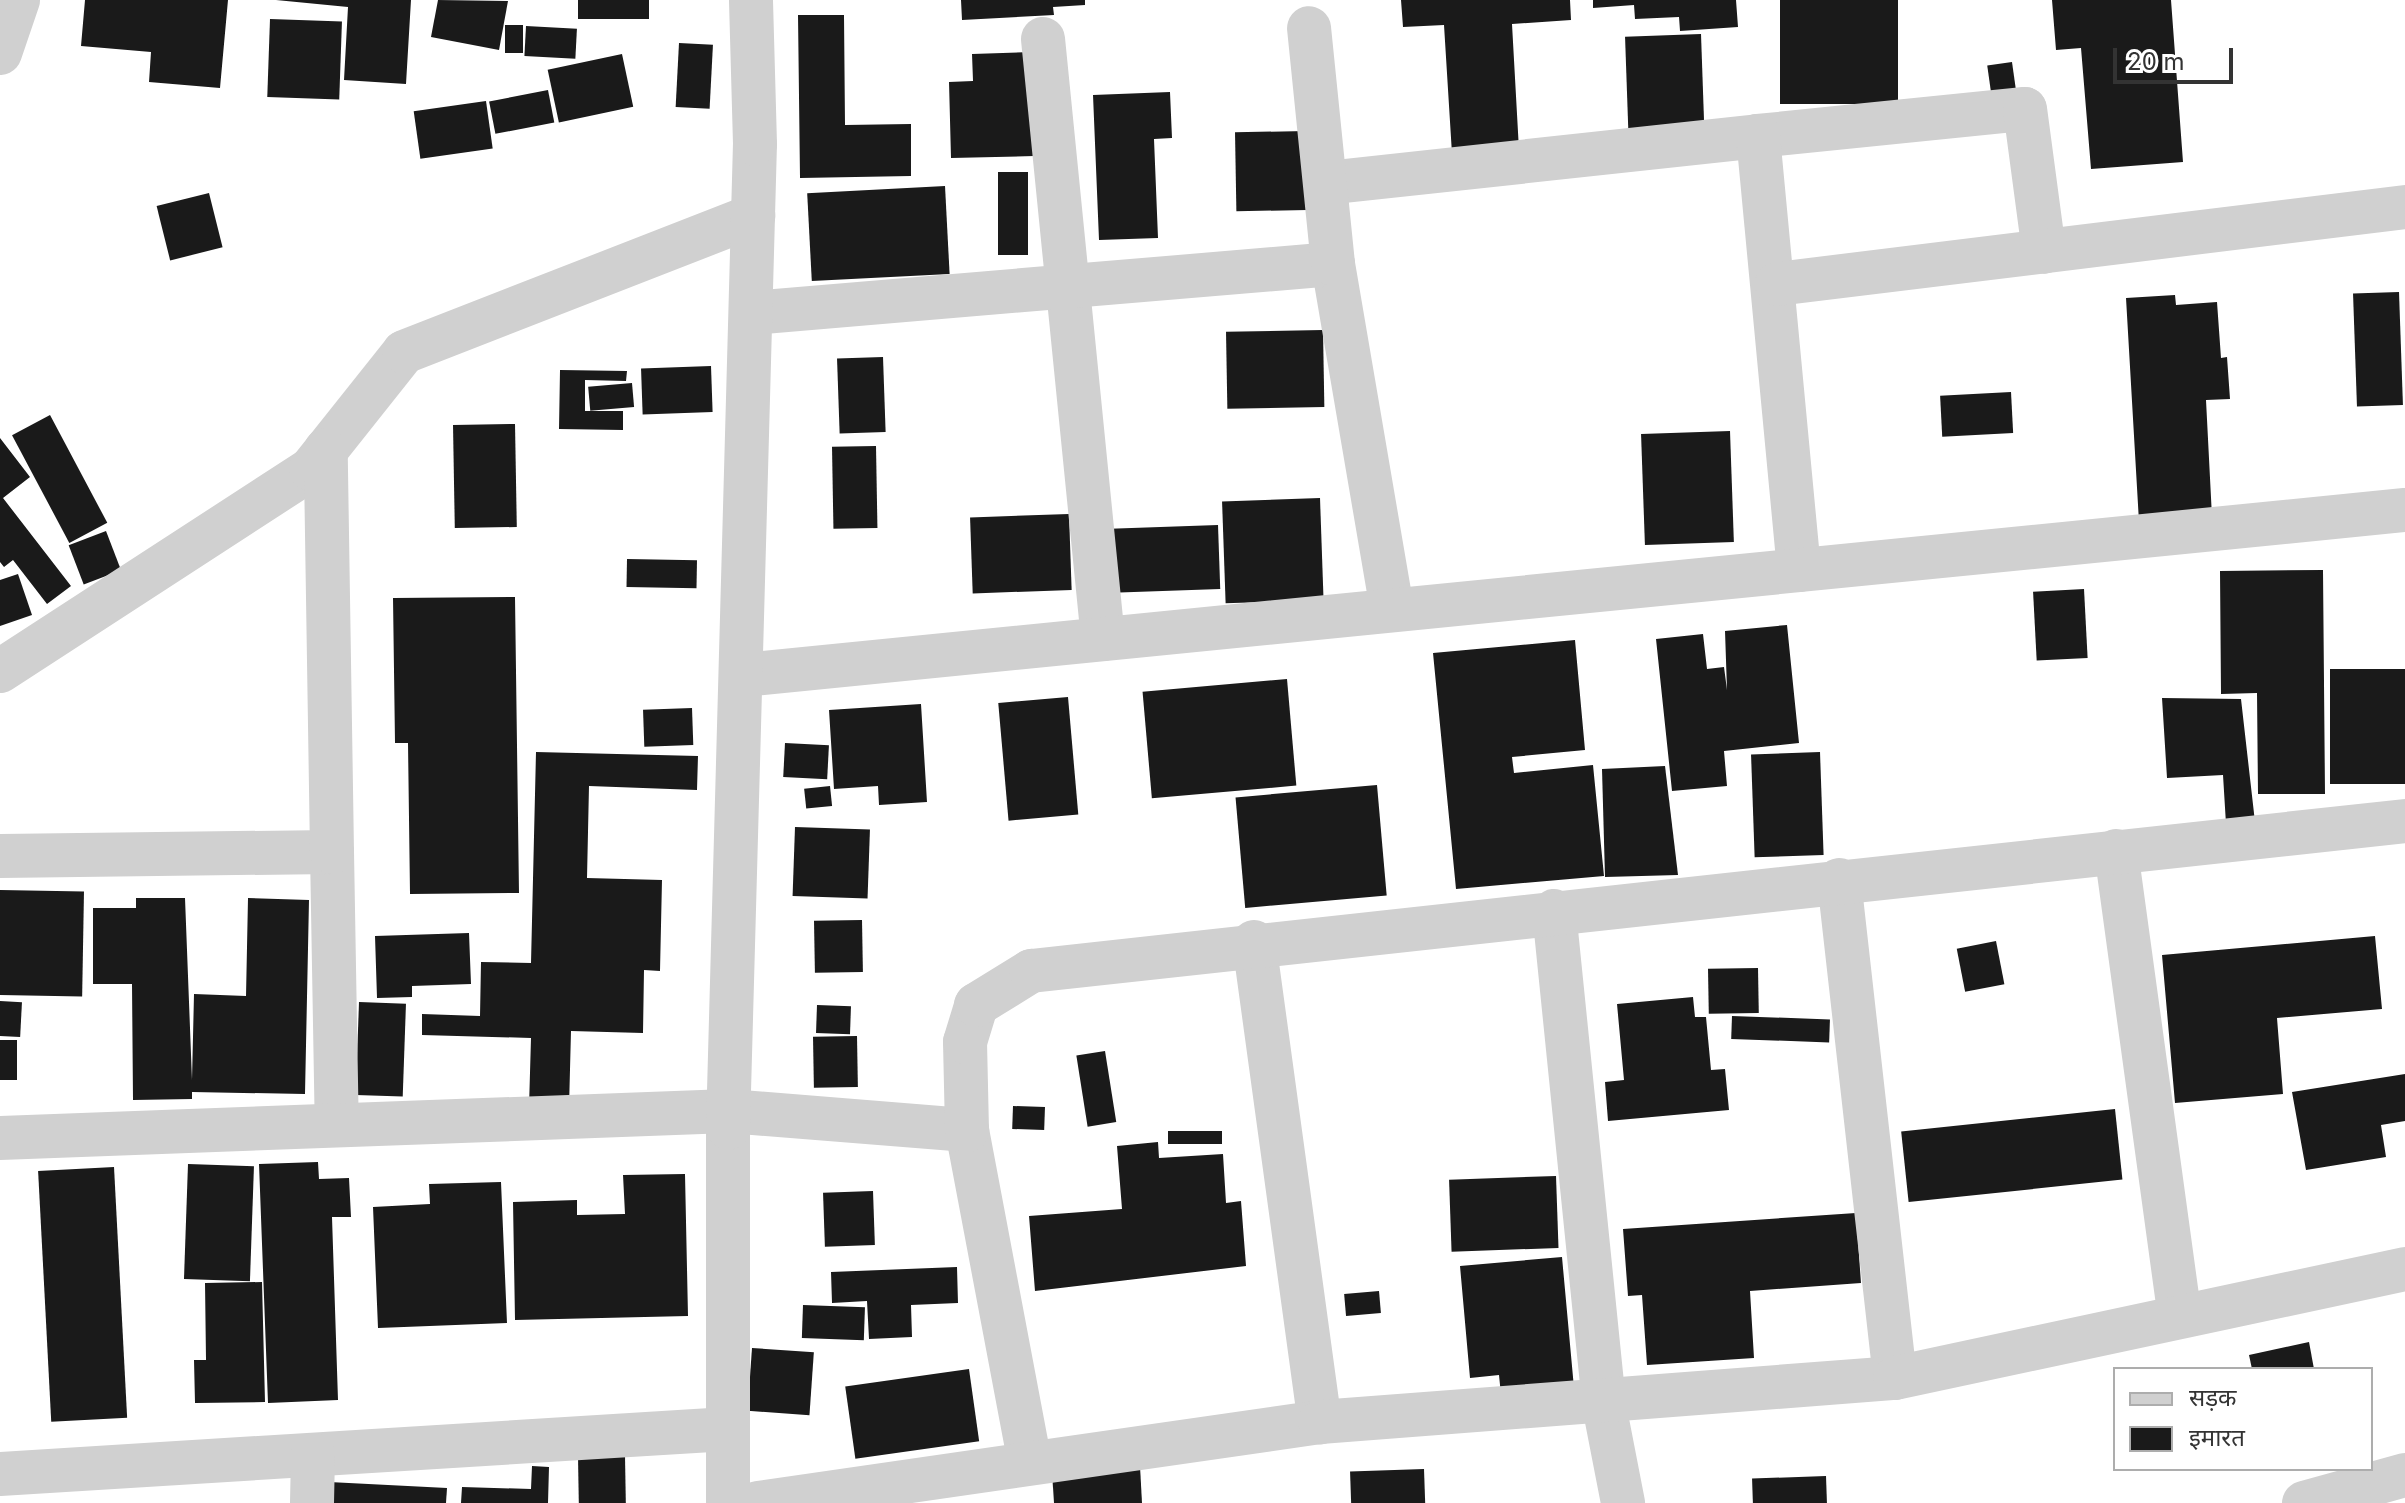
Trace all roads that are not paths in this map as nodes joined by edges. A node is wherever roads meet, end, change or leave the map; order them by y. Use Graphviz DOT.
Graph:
graph roads {
  1 [pos="18,0"];
  2 [pos="751,0"];
  3 [pos="1309,28"];
  4 [pos="1043,39"];
  5 [pos="0,50"];
  6 [pos="1758,136"];
  7 [pos="1326,183"];
  8 [pos="2405,207"];
  9 [pos="753,216"];
  10 [pos="2044,252"];
  11 [pos="1333,264"];
  12 [pos="1777,284"];
  13 [pos="1067,288"];
  14 [pos="751,313"];
  15 [pos="326,450"];
  16 [pos="2405,510"];
  17 [pos="1799,570"];
  18 [pos="1392,610"];
  19 [pos="1103,639"];
  20 [pos="0,671"];
  21 [pos="743,675"];
  22 [pos="2405,821"];
  23 [pos="2116,851"];
  24 [pos="332,852"];
  25 [pos="0,856"];
  26 [pos="1839,880"];
  27 [pos="1554,911"];
  28 [pos="1254,942"];
  29 [pos="729,1111"];
  30 [pos="337,1125"];
  31 [pos="967,1130"];
  32 [pos="0,1138"];
  33 [pos="2405,1269"];
  34 [pos="2180,1316"];
  35 [pos="1895,1378"];
  36 [pos="1604,1405"];
  37 [pos="1320,1422"];
  38 [pos="728,1429"];
  39 [pos="313,1455"];
  40 [pos="1029,1459"];
  41 [pos="0,1474"];
  42 [pos="2405,1475"];
  43 [pos="312,1503"];
  44 [pos="728,1503"];
  45 [pos="758,1503"];
  46 [pos="1623,1503"];
  47 [pos="2304,1503"];
  1 -- 5 [label="street"];
  2 -- 9 [label="street"];
  3 -- 7 [label="street"];
  4 -- 13 [label="street"];
  6 -- 7 [label="street"];
  6 -- 10 [label="street"];
  6 -- 12 [label="street"];
  7 -- 11 [label="street"];
  8 -- 10 [label="street"];
  9 -- 14 [label="street"];
  9 -- 15 [label="street"];
  10 -- 12 [label="street"];
  11 -- 13 [label="street"];
  11 -- 18 [label="street"];
  12 -- 17 [label="street"];
  13 -- 14 [label="street"];
  13 -- 19 [label="street"];
  14 -- 21 [label="street"];
  15 -- 20 [label="street"];
  15 -- 24 [label="street"];
  16 -- 17 [label="street"];
  17 -- 18 [label="street"];
  18 -- 19 [label="street"];
  19 -- 21 [label="street"];
  21 -- 29 [label="street"];
  22 -- 23 [label="street"];
  23 -- 26 [label="street"];
  23 -- 34 [label="street"];
  24 -- 25 [label="street"];
  24 -- 30 [label="street"];
  26 -- 27 [label="street"];
  26 -- 35 [label="street"];
  27 -- 28 [label="street"];
  27 -- 36 [label="street"];
  28 -- 31 [label="street"];
  28 -- 37 [label="street"];
  29 -- 30 [label="street"];
  29 -- 31 [label="street"];
  29 -- 38 [label="street"];
  30 -- 32 [label="street"];
  31 -- 40 [label="street"];
  33 -- 34 [label="street"];
  34 -- 35 [label="street"];
  35 -- 36 [label="street"];
  36 -- 37 [label="street"];
  36 -- 46 [label="street"];
  37 -- 40 [label="street"];
  38 -- 39 [label="street"];
  38 -- 44 [label="street"];
  39 -- 41 [label="street"];
  39 -- 43 [label="street"];
  40 -- 45 [label="street"];
  42 -- 47 [label="street"];
}
